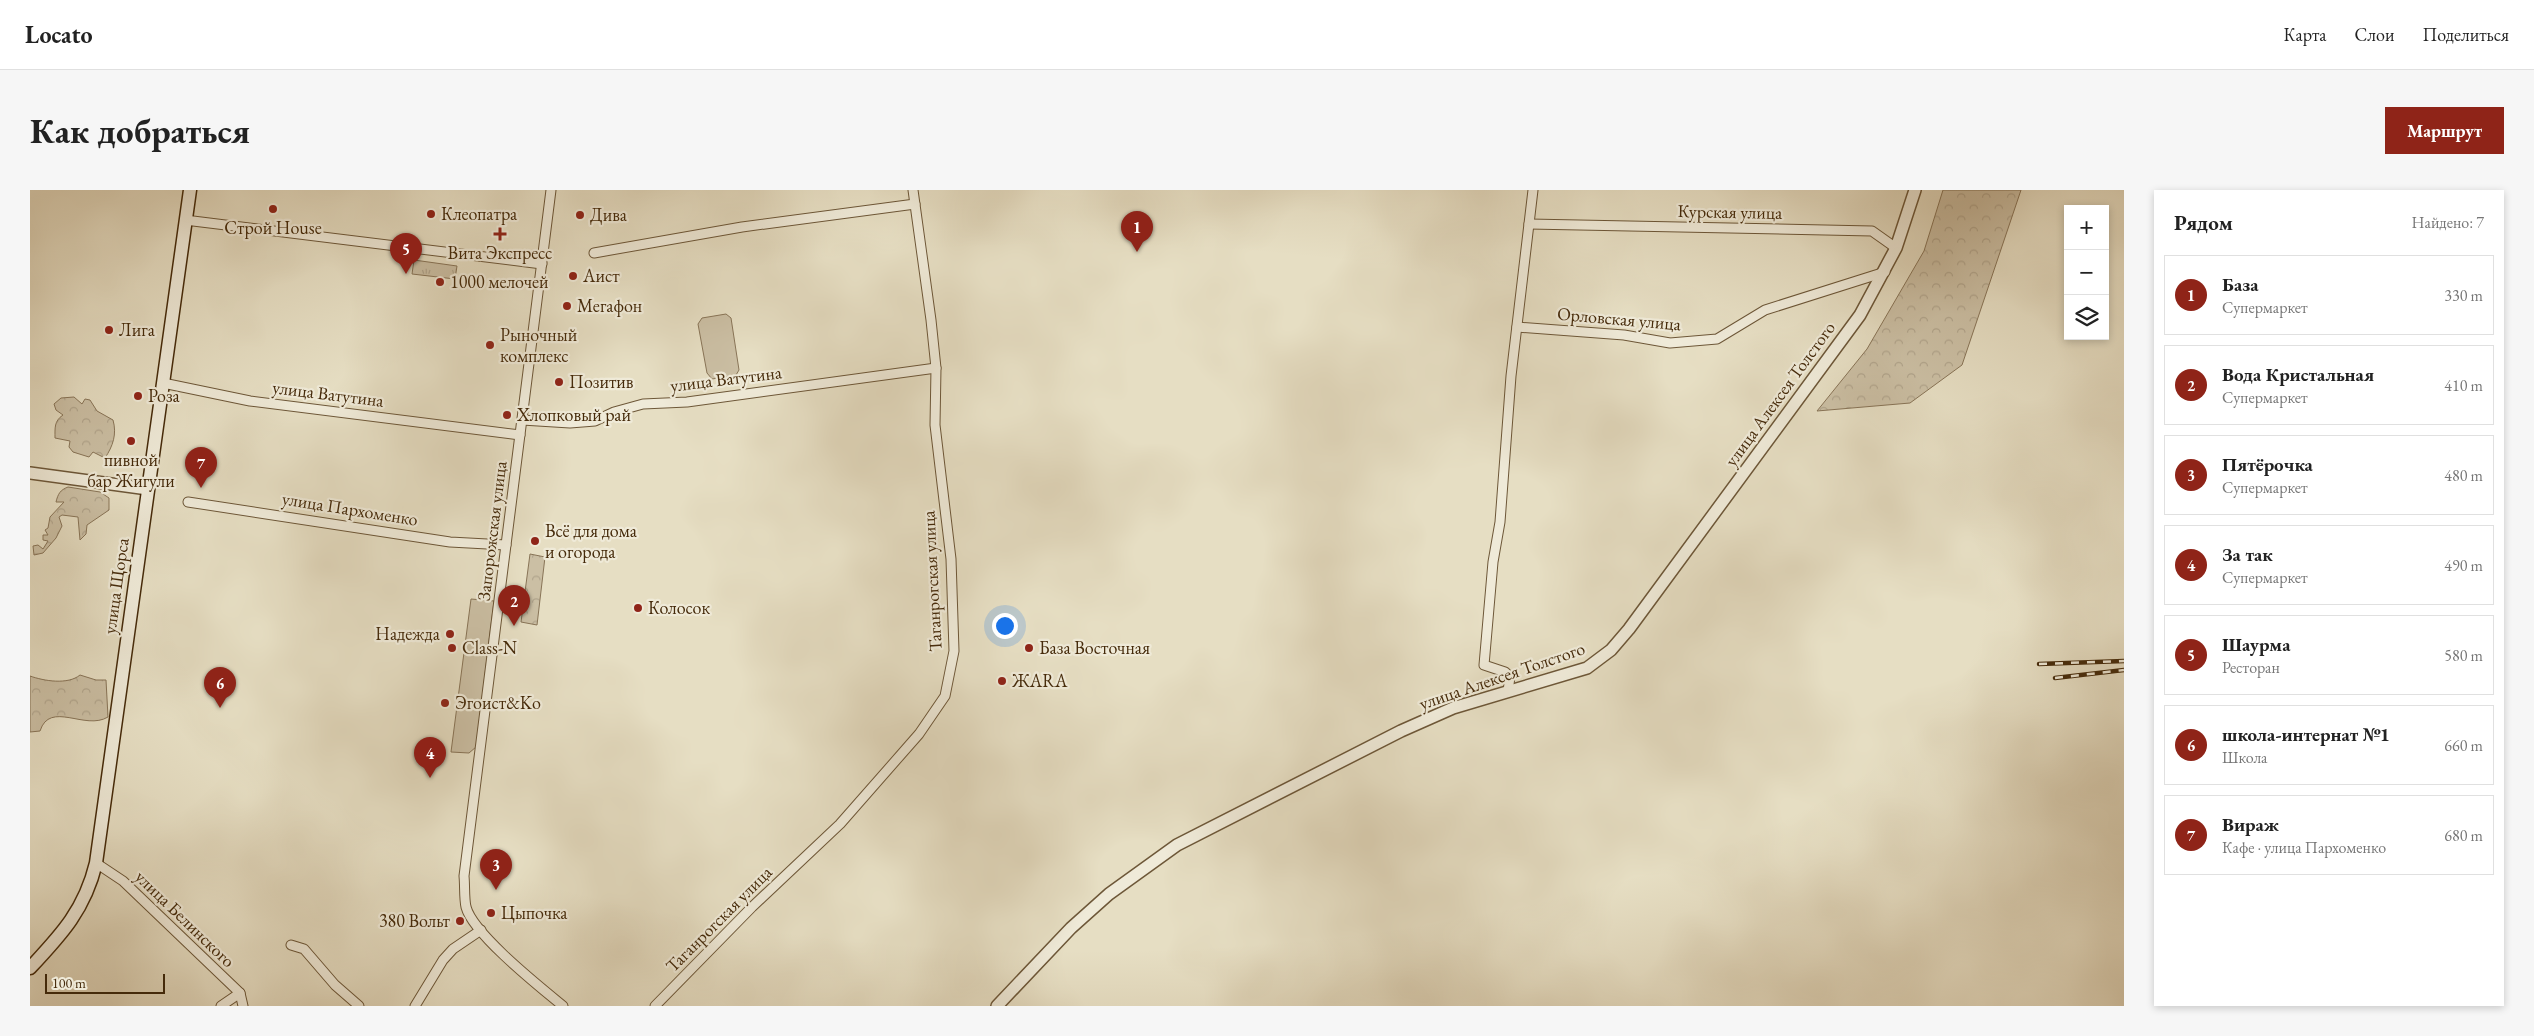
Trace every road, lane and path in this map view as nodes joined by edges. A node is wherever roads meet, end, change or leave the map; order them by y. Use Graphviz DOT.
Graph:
graph roads {
  1 [pos="190,190"];
  2 [pos="551,190"];
  3 [pos="913,190"];
  4 [pos="1533,190"];
  5 [pos="1915,190"];
  6 [pos="916,204"];
  7 [pos="185,220"];
  8 [pos="1529,224"];
  9 [pos="1896,248"];
  10 [pos="594,253"];
  11 [pos="542,264"];
  12 [pos="1885,272"];
  13 [pos="1516,327"];
  14 [pos="936,368"];
  15 [pos="163,383"];
  16 [pos="522,420"];
  17 [pos="520,435"];
  18 [pos="30,473"];
  19 [pos="148,489"];
  20 [pos="188,502"];
  21 [pos="506,545"];
  22 [pos="1508,691"];
  23 [pos="96,863"];
  24 [pos="481,930"];
  25 [pos="291,945"];
  26 [pos="30,968"];
  27 [pos="240,993"];
  28 [pos="221,1006"];
  29 [pos="243,1006"];
  30 [pos="359,1006"];
  31 [pos="415,1006"];
  32 [pos="563,1006"];
  33 [pos="655,1006"];
  34 [pos="997,1006"];
  1 -- 7 [label="main road, улица Щорса"];
  2 -- 11 [label="street, Запорожская улица"];
  3 -- 6 [label="street, Таганрогская улица"];
  4 -- 8 [label="street"];
  5 -- 9 [label="street, улица Алексея Толстого"];
  6 -- 10 [label="street"];
  6 -- 14 [label="street, Таганрогская улица"];
  7 -- 11 [label="street"];
  7 -- 15 [label="main road, улица Щорса"];
  8 -- 9 [label="street, Курская улица"];
  8 -- 13 [label="street"];
  9 -- 12 [label="street, улица Алексея Толстого"];
  11 -- 16 [label="street, Запорожская улица"];
  12 -- 13 [label="street, Орловская улица"];
  12 -- 22 [label="street, улица Алексея Толстого"];
  13 -- 22 [label="street"];
  14 -- 16 [label="street, улица Ватутина"];
  14 -- 33 [label="street, Таганрогская улица"];
  15 -- 17 [label="street, улица Ватутина"];
  15 -- 19 [label="main road, улица Щорса"];
  16 -- 17 [label="street, Запорожская улица"];
  17 -- 21 [label="street, Запорожская улица"];
  18 -- 19 [label="street"];
  19 -- 23 [label="main road, улица Щорса"];
  20 -- 21 [label="street, улица Пархоменко"];
  21 -- 24 [label="street, Запорожская улица"];
  22 -- 34 [label="street, улица Алексея Толстого"];
  23 -- 26 [label="main road, улица Щорса"];
  23 -- 27 [label="street, улица Белинского"];
  24 -- 31 [label="street"];
  24 -- 32 [label="street, Запорожская улица"];
  25 -- 30 [label="street"];
  27 -- 28 [label="street"];
  27 -- 29 [label="street"];
}
